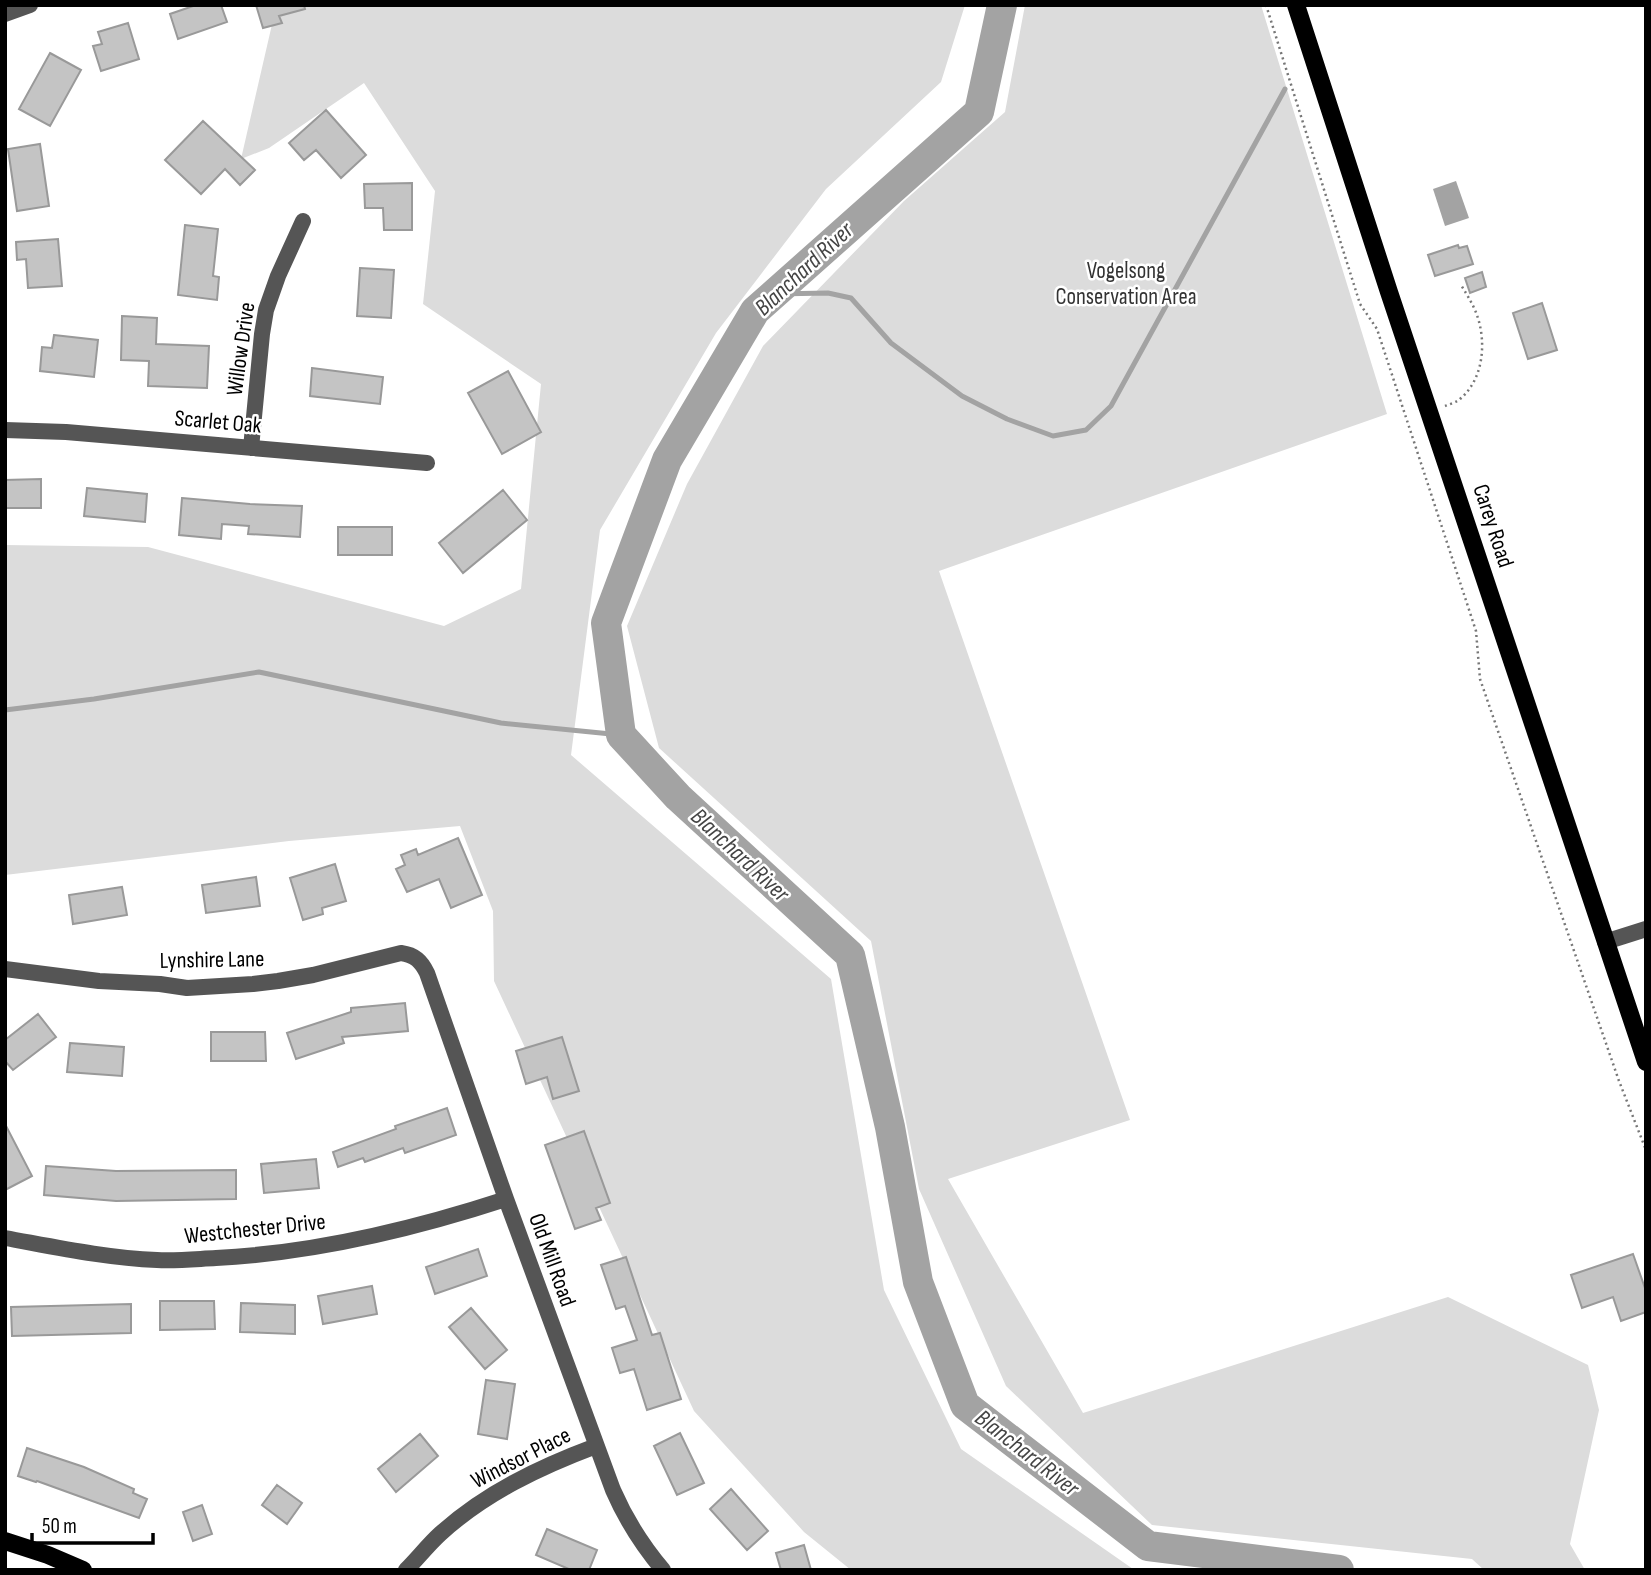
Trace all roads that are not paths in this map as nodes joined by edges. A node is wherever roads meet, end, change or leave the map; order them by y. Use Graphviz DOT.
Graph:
graph roads {
  1 [pos="30,5"];
  2 [pos="1296,5"];
  3 [pos="5,14"];
  4 [pos="303,220"];
  5 [pos="5,430"];
  6 [pos="251,448"];
  7 [pos="427,463"];
  8 [pos="1646,929"];
  9 [pos="1605,942"];
  10 [pos="416,958"];
  11 [pos="5,969"];
  12 [pos="1646,1062"];
  13 [pos="506,1199"];
  14 [pos="5,1238"];
  15 [pos="596,1446"];
  16 [pos="5,1541"];
  17 [pos="83,1570"];
  18 [pos="406,1570"];
  19 [pos="663,1570"];
  1 -- 3 [label="street"];
  2 -- 9 [label="main road, Carey Road"];
  4 -- 6 [label="street, Willow Drive"];
  5 -- 6 [label="street, Scarlet Oak"];
  6 -- 7 [label="street, Scarlet Oak"];
  8 -- 9 [label="street"];
  9 -- 12 [label="main road, Carey Road"];
  10 -- 11 [label="street, Lynshire Lane"];
  10 -- 13 [label="street, Old Mill Road"];
  13 -- 14 [label="street, Westchester Drive"];
  13 -- 15 [label="street, Old Mill Road"];
  15 -- 18 [label="street, Windsor Place"];
  15 -- 19 [label="street, Old Mill Road"];
  16 -- 17 [label="main road"];
}
